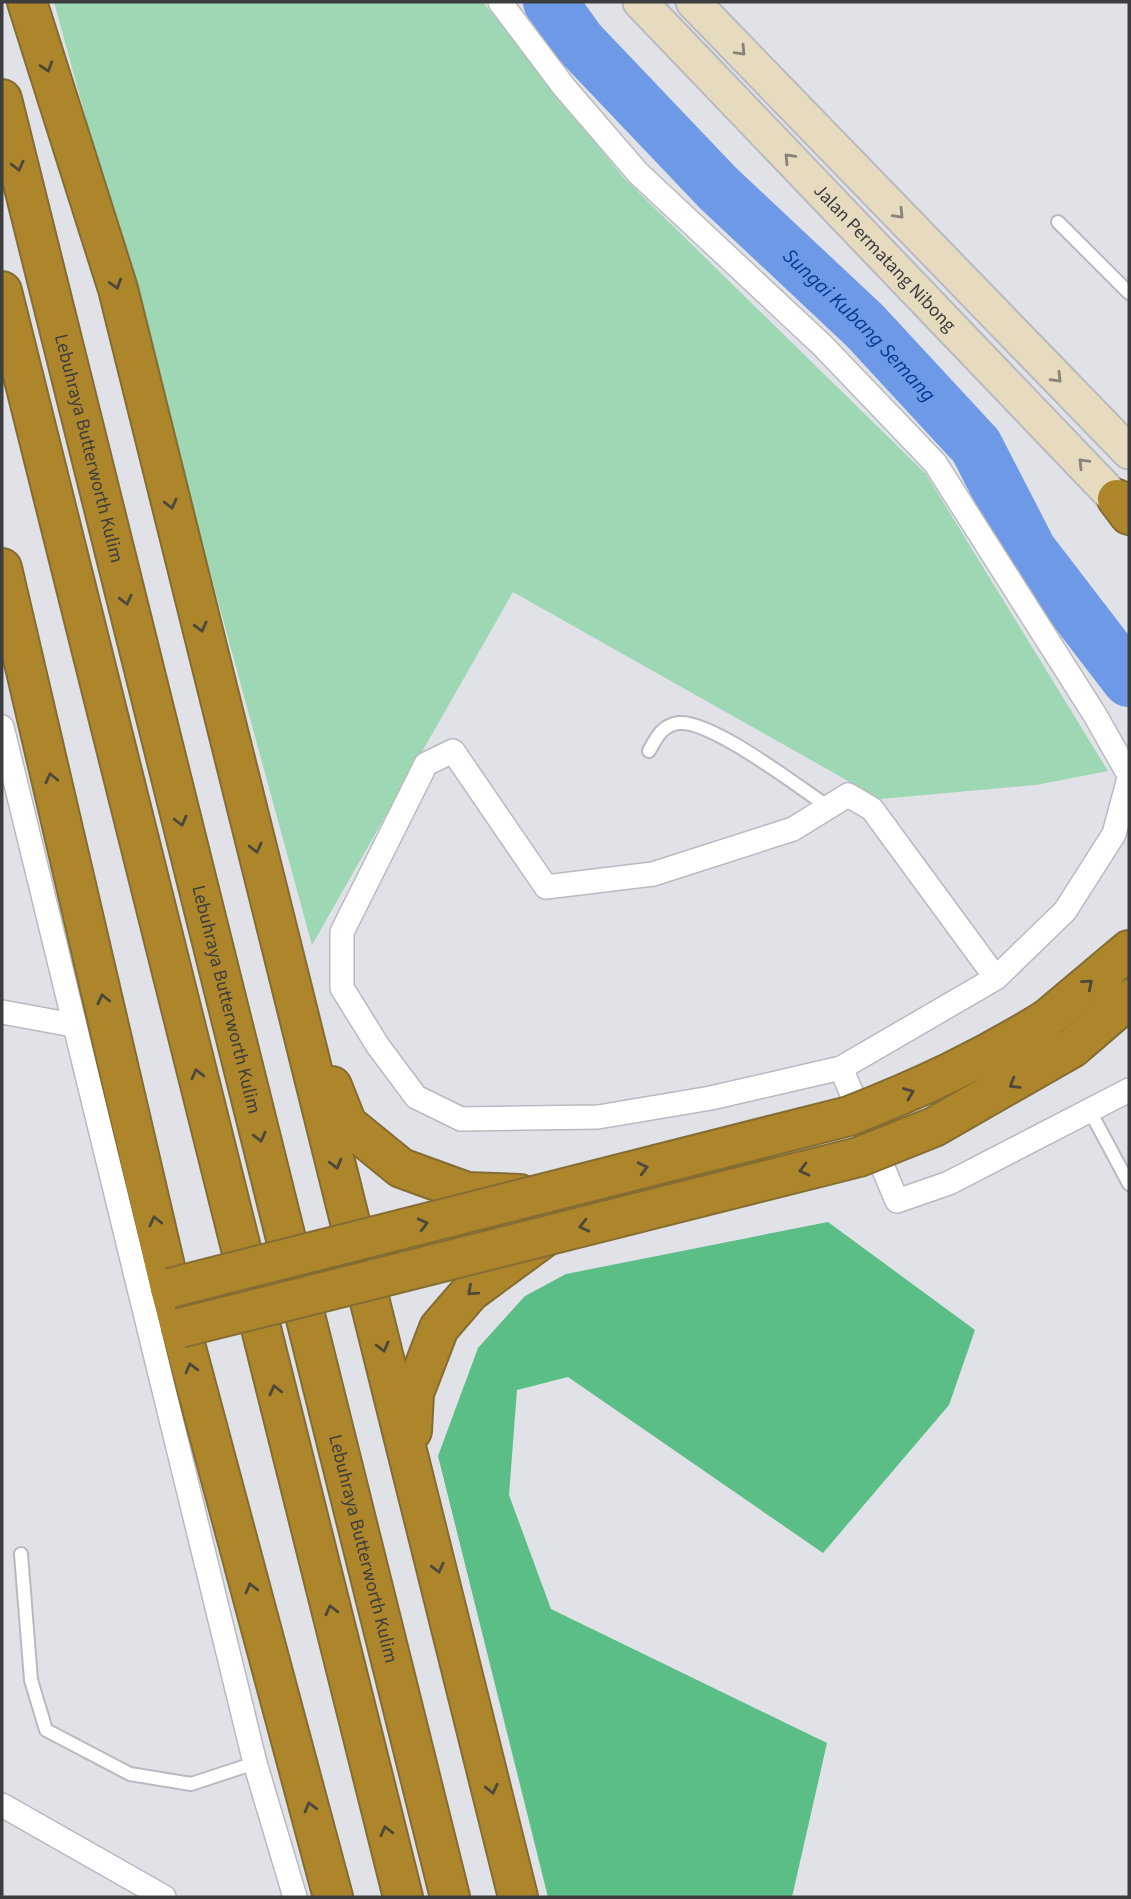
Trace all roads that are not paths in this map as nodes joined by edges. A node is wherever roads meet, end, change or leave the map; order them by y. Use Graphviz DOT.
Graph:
graph roads {
  1 [pos="27,2"];
  2 [pos="500,2"];
  3 [pos="640,2"];
  4 [pos="693,2"];
  5 [pos="2,99"];
  6 [pos="1058,222"];
  7 [pos="2,291"];
  8 [pos="1129,293"];
  9 [pos="1129,452"];
  10 [pos="1125,509"];
  11 [pos="2,568"];
  12 [pos="2,727"];
  13 [pos="649,751"];
  14 [pos="1129,776"];
  15 [pos="829,807"];
  16 [pos="1129,950"];
  17 [pos="996,978"];
  18 [pos="290,987"];
  19 [pos="1129,999"];
  20 [pos="2,1012"];
  21 [pos="73,1025"];
  22 [pos="841,1068"];
  23 [pos="1129,1090"];
  24 [pos="1090,1111"];
  25 [pos="1129,1184"];
  26 [pos="536,1195"];
  27 [pos="546,1236"];
  28 [pos="356,1241"];
  29 [pos="366,1281"];
  30 [pos="170,1287"];
  31 [pos="180,1328"];
  32 [pos="412,1462"];
  33 [pos="21,1554"];
  34 [pos="255,1763"];
  35 [pos="2,1805"];
  36 [pos="164,1897"];
  37 [pos="295,1897"];
  38 [pos="333,1897"];
  39 [pos="402,1897"];
  40 [pos="450,1897"];
  41 [pos="518,1897"];
  1 -- 18 [label="highway, one-way"];
  2 -- 14 [label="street"];
  10 -- 3 [label="main road, Jalan Permatang Nibong, one-way"];
  4 -- 9 [label="main road, Jalan Permatang Nibong, one-way"];
  5 -- 40 [label="highway, Lebuhraya Butterworth Kulim, one-way"];
  6 -- 8 [label="lane"];
  39 -- 7 [label="highway, one-way"];
  30 -- 11 [label="highway, one-way"];
  12 -- 21 [label="street"];
  13 -- 15 [label="lane"];
  14 -- 17 [label="street"];
  15 -- 17 [label="street"];
  15 -- 22 [label="street"];
  26 -- 16 [label="highway, one-way, bridge"];
  17 -- 22 [label="street"];
  18 -- 26 [label="highway"];
  18 -- 28 [label="highway, one-way"];
  19 -- 27 [label="highway, one-way, bridge"];
  20 -- 21 [label="street"];
  21 -- 34 [label="street"];
  22 -- 24 [label="street"];
  23 -- 24 [label="street"];
  24 -- 25 [label="lane"];
  28 -- 26 [label="highway, one-way, bridge"];
  27 -- 29 [label="highway, bridge"];
  27 -- 32 [label="highway, one-way"];
  28 -- 29 [label="highway"];
  28 -- 30 [label="highway, bridge"];
  29 -- 31 [label="highway, bridge"];
  29 -- 32 [label="highway, one-way"];
  30 -- 31 [label="highway"];
  38 -- 31 [label="highway, one-way"];
  32 -- 41 [label="highway, one-way"];
  33 -- 34 [label="lane"];
  34 -- 37 [label="street"];
  35 -- 36 [label="street"];
}
